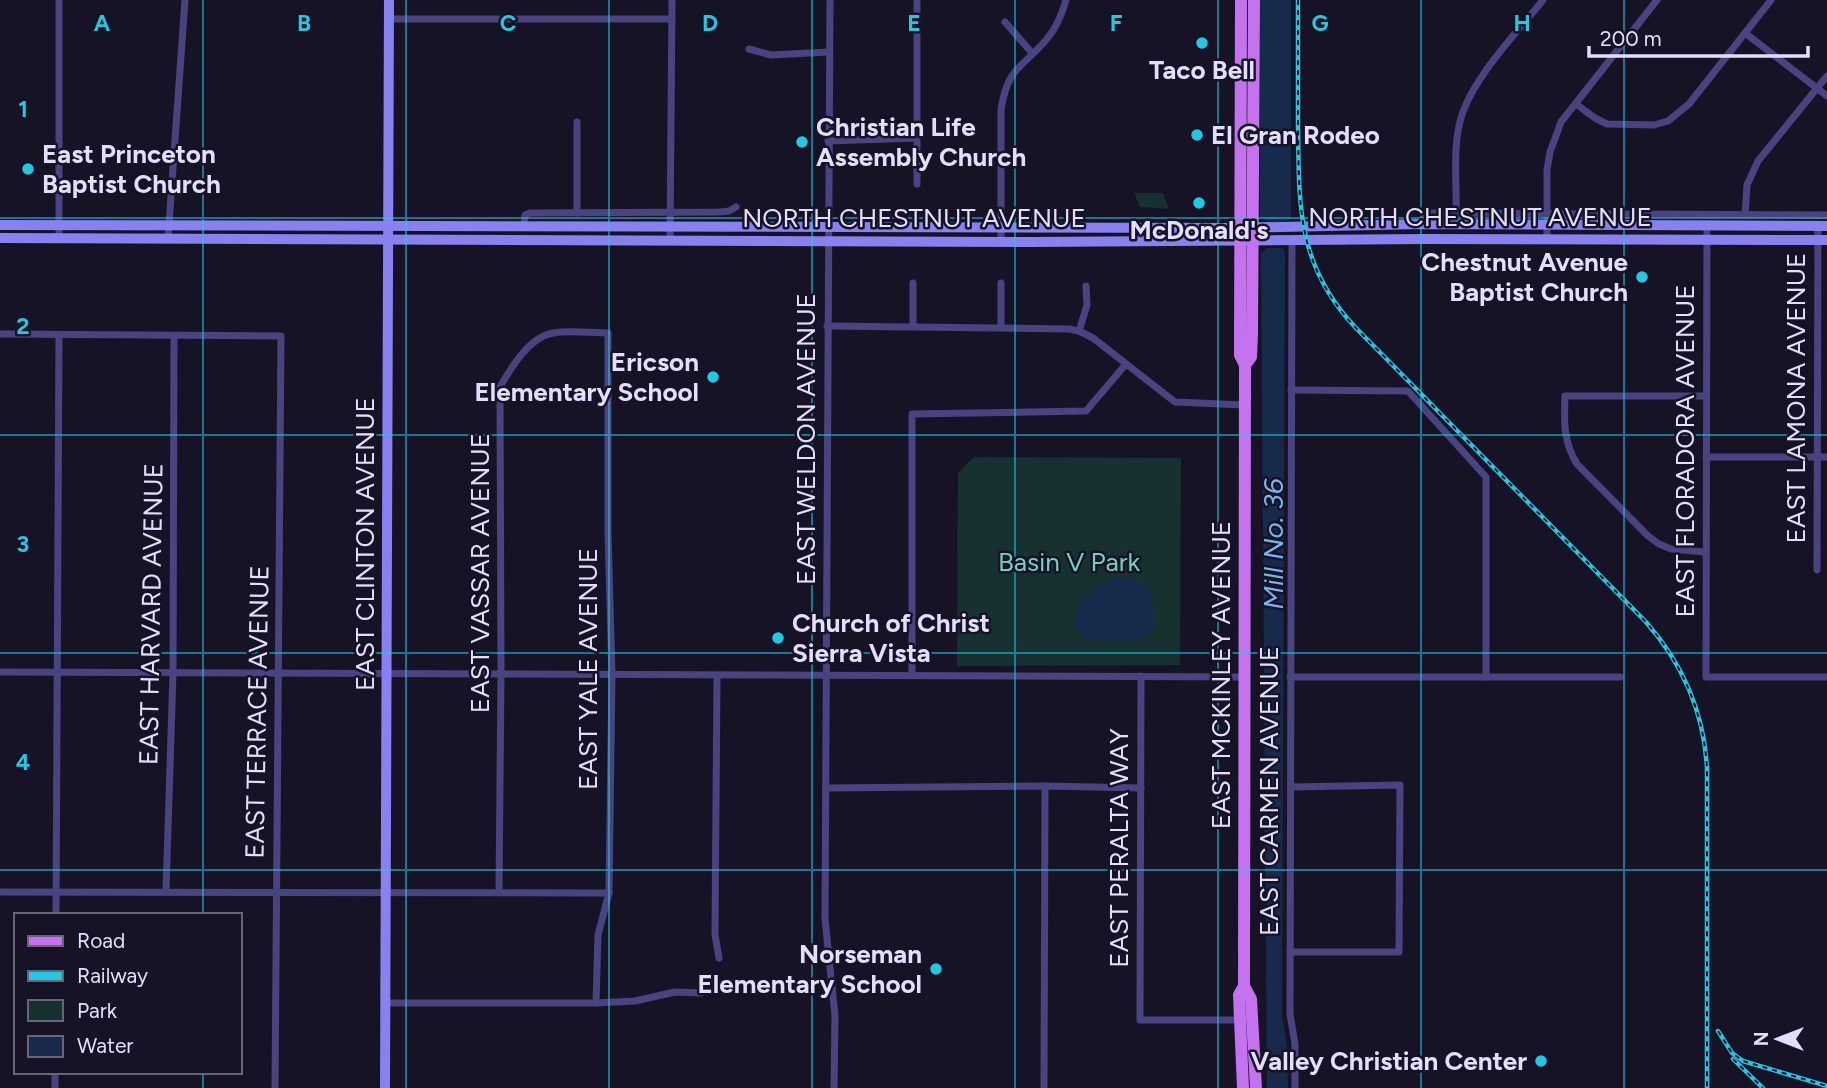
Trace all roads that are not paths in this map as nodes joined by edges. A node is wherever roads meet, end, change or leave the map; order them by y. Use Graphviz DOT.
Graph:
graph roads {
  1 [pos="59,0"];
  2 [pos="186,0"];
  3 [pos="389,0"];
  4 [pos="672,0"];
  5 [pos="830,0"];
  6 [pos="917,0"];
  7 [pos="1066,0"];
  8 [pos="1254,0"];
  9 [pos="1543,0"];
  10 [pos="1657,0"];
  11 [pos="1771,0"];
  12 [pos="1240,5"];
  13 [pos="389,19"];
  14 [pos="672,19"];
  15 [pos="1005,22"];
  16 [pos="1745,33"];
  17 [pos="749,49"];
  18 [pos="829,52"];
  19 [pos="1032,53"];
  20 [pos="1827,76"];
  21 [pos="1817,89"];
  22 [pos="1827,96"];
  23 [pos="1576,104"];
  24 [pos="577,122"];
  25 [pos="1254,132"];
  26 [pos="916,138"];
  27 [pos="828,141"];
  28 [pos="917,184"];
  29 [pos="736,207"];
  30 [pos="577,212"];
  31 [pos="670,213"];
  32 [pos="1456,213"];
  33 [pos="1547,213"];
  34 [pos="1745,215"];
  35 [pos="1827,215"];
  36 [pos="1420,224"];
  37 [pos="0,225"];
  38 [pos="59,225"];
  39 [pos="169,225"];
  40 [pos="1466,225"];
  41 [pos="1547,225"];
  42 [pos="388,226"];
  43 [pos="524,226"];
  44 [pos="670,226"];
  45 [pos="1707,226"];
  46 [pos="1822,226"];
  47 [pos="828,227"];
  48 [pos="1001,227"];
  49 [pos="1116,228"];
  50 [pos="1310,228"];
  51 [pos="1253,235"];
  52 [pos="0,238"];
  53 [pos="59,238"];
  54 [pos="168,238"];
  55 [pos="388,239"];
  56 [pos="1425,239"];
  57 [pos="1547,239"];
  58 [pos="1707,239"];
  59 [pos="670,240"];
  60 [pos="1822,240"];
  61 [pos="828,241"];
  62 [pos="1286,241"];
  63 [pos="1001,242"];
  64 [pos="1033,242"];
  65 [pos="913,283"];
  66 [pos="1001,283"];
  67 [pos="1086,285"];
  68 [pos="827,326"];
  69 [pos="913,327"];
  70 [pos="1001,327"];
  71 [pos="1079,331"];
  72 [pos="608,333"];
  73 [pos="0,334"];
  74 [pos="59,335"];
  75 [pos="174,336"];
  76 [pos="1126,364"];
  77 [pos="1291,390"];
  78 [pos="1706,396"];
  79 [pos="1244,405"];
  80 [pos="1706,457"];
  81 [pos="1817,457"];
  82 [pos="1827,457"];
  83 [pos="1705,552"];
  84 [pos="1817,570"];
  85 [pos="0,672"];
  86 [pos="58,672"];
  87 [pos="173,673"];
  88 [pos="279,673"];
  89 [pos="388,674"];
  90 [pos="501,674"];
  91 [pos="612,674"];
  92 [pos="717,675"];
  93 [pos="826,675"];
  94 [pos="912,676"];
  95 [pos="1141,676"];
  96 [pos="1244,677"];
  97 [pos="1290,677"];
  98 [pos="1486,677"];
  99 [pos="1620,677"];
  100 [pos="1827,677"];
  101 [pos="1045,786"];
  102 [pos="1291,787"];
  103 [pos="826,788"];
  104 [pos="1141,788"];
  105 [pos="166,891"];
  106 [pos="499,891"];
  107 [pos="0,892"];
  108 [pos="56,892"];
  109 [pos="387,892"];
  110 [pos="277,893"];
  111 [pos="609,893"];
  112 [pos="56,913"];
  113 [pos="1290,952"];
  114 [pos="719,958"];
  115 [pos="1244,986"];
  116 [pos="701,993"];
  117 [pos="386,1003"];
  118 [pos="596,1003"];
  119 [pos="1240,1020"];
  120 [pos="275,1088"];
  121 [pos="385,1088"];
  122 [pos="834,1088"];
  123 [pos="1044,1088"];
  124 [pos="1243,1088"];
  125 [pos="1256,1088"];
  126 [pos="1295,1088"];
  1 -- 38 [label="street"];
  2 -- 39 [label="street"];
  3 -- 13 [label="main road, EAST CLINTON AVENUE"];
  4 -- 14 [label="street"];
  5 -- 18 [label="street, EAST WELDON AVENUE"];
  6 -- 26 [label="street"];
  7 -- 19 [label="street"];
  8 -- 25 [label="main road, EAST MCKINLEY AVENUE"];
  9 -- 32 [label="street"];
  10 -- 23 [label="street"];
  11 -- 16 [label="street"];
  12 -- 25 [label="main road"];
  12 -- 51 [label="main road, EAST MCKINLEY AVENUE"];
  13 -- 14 [label="street"];
  13 -- 42 [label="main road, EAST CLINTON AVENUE"];
  14 -- 31 [label="street"];
  15 -- 19 [label="street"];
  16 -- 21 [label="street"];
  16 -- 23 [label="street"];
  17 -- 18 [label="street"];
  18 -- 27 [label="street, EAST WELDON AVENUE"];
  19 -- 48 [label="street"];
  20 -- 21 [label="street"];
  21 -- 22 [label="street"];
  21 -- 34 [label="street"];
  23 -- 33 [label="street"];
  24 -- 30 [label="street"];
  25 -- 51 [label="main road, EAST MCKINLEY AVENUE"];
  26 -- 27 [label="street"];
  26 -- 28 [label="street"];
  27 -- 47 [label="street, EAST WELDON AVENUE"];
  29 -- 31 [label="street, NORTH CHESTNUT AVENUE"];
  30 -- 31 [label="street, NORTH CHESTNUT AVENUE"];
  30 -- 43 [label="street, NORTH CHESTNUT AVENUE"];
  31 -- 44 [label="street"];
  32 -- 33 [label="street"];
  32 -- 36 [label="street"];
  33 -- 34 [label="street"];
  33 -- 41 [label="street"];
  34 -- 35 [label="street"];
  36 -- 40 [label="main road, NORTH CHESTNUT AVENUE"];
  36 -- 50 [label="main road, NORTH CHESTNUT AVENUE"];
  37 -- 38 [label="main road, NORTH CHESTNUT AVENUE"];
  38 -- 39 [label="main road, NORTH CHESTNUT AVENUE"];
  38 -- 53 [label="street"];
  39 -- 42 [label="main road, NORTH CHESTNUT AVENUE"];
  39 -- 54 [label="street"];
  40 -- 41 [label="main road, NORTH CHESTNUT AVENUE"];
  40 -- 56 [label="main road"];
  41 -- 45 [label="main road, NORTH CHESTNUT AVENUE"];
  41 -- 57 [label="street"];
  42 -- 43 [label="main road, NORTH CHESTNUT AVENUE"];
  42 -- 55 [label="main road, EAST CLINTON AVENUE"];
  43 -- 44 [label="main road, NORTH CHESTNUT AVENUE"];
  44 -- 47 [label="main road, NORTH CHESTNUT AVENUE"];
  44 -- 59 [label="street"];
  45 -- 46 [label="main road, NORTH CHESTNUT AVENUE"];
  45 -- 58 [label="street, EAST FLORADORA AVENUE"];
  46 -- 60 [label="street, EAST LAMONA AVENUE"];
  47 -- 48 [label="main road, NORTH CHESTNUT AVENUE"];
  47 -- 61 [label="street, EAST WELDON AVENUE"];
  48 -- 49 [label="main road, NORTH CHESTNUT AVENUE"];
  48 -- 63 [label="street"];
  49 -- 51 [label="main road, NORTH CHESTNUT AVENUE"];
  49 -- 64 [label="main road"];
  50 -- 51 [label="main road, NORTH CHESTNUT AVENUE"];
  50 -- 62 [label="main road"];
  51 -- 62 [label="main road, NORTH CHESTNUT AVENUE"];
  51 -- 64 [label="main road, NORTH CHESTNUT AVENUE"];
  51 -- 79 [label="main road, EAST MCKINLEY AVENUE"];
  52 -- 53 [label="main road, NORTH CHESTNUT AVENUE"];
  53 -- 54 [label="main road, NORTH CHESTNUT AVENUE"];
  54 -- 55 [label="main road, NORTH CHESTNUT AVENUE"];
  55 -- 59 [label="main road, NORTH CHESTNUT AVENUE"];
  55 -- 89 [label="main road, EAST CLINTON AVENUE"];
  56 -- 57 [label="main road, NORTH CHESTNUT AVENUE"];
  56 -- 62 [label="main road, NORTH CHESTNUT AVENUE"];
  57 -- 58 [label="main road, NORTH CHESTNUT AVENUE"];
  58 -- 60 [label="main road, NORTH CHESTNUT AVENUE"];
  58 -- 78 [label="street, EAST FLORADORA AVENUE"];
  59 -- 61 [label="main road, NORTH CHESTNUT AVENUE"];
  60 -- 81 [label="street, EAST LAMONA AVENUE"];
  61 -- 63 [label="main road, NORTH CHESTNUT AVENUE"];
  61 -- 68 [label="street, EAST WELDON AVENUE"];
  62 -- 77 [label="street, EAST CARMEN AVENUE"];
  63 -- 64 [label="main road, NORTH CHESTNUT AVENUE"];
  65 -- 69 [label="street"];
  66 -- 70 [label="street"];
  67 -- 71 [label="street"];
  68 -- 69 [label="street"];
  68 -- 93 [label="street, EAST WELDON AVENUE"];
  69 -- 70 [label="street"];
  70 -- 71 [label="street"];
  71 -- 76 [label="street"];
  72 -- 90 [label="street, EAST VASSAR AVENUE"];
  72 -- 91 [label="street, EAST YALE AVENUE"];
  73 -- 74 [label="street"];
  74 -- 75 [label="street"];
  74 -- 86 [label="street"];
  75 -- 87 [label="street, EAST HARVARD AVENUE"];
  75 -- 88 [label="street, EAST TERRACE AVENUE"];
  76 -- 79 [label="street"];
  76 -- 94 [label="street"];
  77 -- 97 [label="street, EAST CARMEN AVENUE"];
  77 -- 98 [label="street"];
  78 -- 80 [label="street, EAST FLORADORA AVENUE"];
  78 -- 83 [label="street"];
  79 -- 96 [label="main road, EAST MCKINLEY AVENUE"];
  80 -- 81 [label="street"];
  80 -- 83 [label="street, EAST FLORADORA AVENUE"];
  81 -- 82 [label="street"];
  81 -- 84 [label="street, EAST LAMONA AVENUE"];
  83 -- 100 [label="street, EAST FLORADORA AVENUE"];
  85 -- 86 [label="street"];
  86 -- 87 [label="street"];
  86 -- 108 [label="street"];
  87 -- 88 [label="street"];
  87 -- 105 [label="street, EAST HARVARD AVENUE"];
  88 -- 89 [label="street"];
  88 -- 110 [label="street, EAST TERRACE AVENUE"];
  89 -- 90 [label="street"];
  89 -- 109 [label="main road, EAST CLINTON AVENUE"];
  90 -- 91 [label="street"];
  90 -- 106 [label="street, EAST VASSAR AVENUE"];
  91 -- 92 [label="street"];
  91 -- 111 [label="street, EAST YALE AVENUE"];
  92 -- 93 [label="street"];
  92 -- 114 [label="street"];
  93 -- 94 [label="street"];
  93 -- 103 [label="street, EAST WELDON AVENUE"];
  94 -- 95 [label="street"];
  95 -- 96 [label="street"];
  95 -- 104 [label="street, EAST PERALTA WAY"];
  96 -- 115 [label="main road, EAST MCKINLEY AVENUE"];
  97 -- 98 [label="street"];
  97 -- 102 [label="street, EAST CARMEN AVENUE"];
  98 -- 99 [label="street"];
  101 -- 103 [label="street"];
  101 -- 104 [label="street"];
  101 -- 123 [label="street"];
  102 -- 113 [label="street, EAST CARMEN AVENUE"];
  102 -- 113 [label="street"];
  103 -- 122 [label="street, EAST WELDON AVENUE"];
  104 -- 119 [label="street, EAST PERALTA WAY"];
  105 -- 108 [label="street"];
  105 -- 110 [label="street"];
  106 -- 109 [label="street"];
  106 -- 111 [label="street"];
  107 -- 108 [label="street"];
  108 -- 112 [label="street"];
  109 -- 110 [label="street"];
  109 -- 117 [label="main road, EAST CLINTON AVENUE"];
  110 -- 120 [label="street, EAST TERRACE AVENUE"];
  111 -- 118 [label="street, EAST YALE AVENUE"];
  113 -- 126 [label="street, EAST CARMEN AVENUE"];
  115 -- 119 [label="main road, EAST MCKINLEY AVENUE"];
  115 -- 125 [label="main road, EAST MCKINLEY AVENUE"];
  116 -- 118 [label="street"];
  117 -- 118 [label="street"];
  117 -- 121 [label="main road, EAST CLINTON AVENUE"];
  119 -- 124 [label="main road, EAST MCKINLEY AVENUE"];
}
